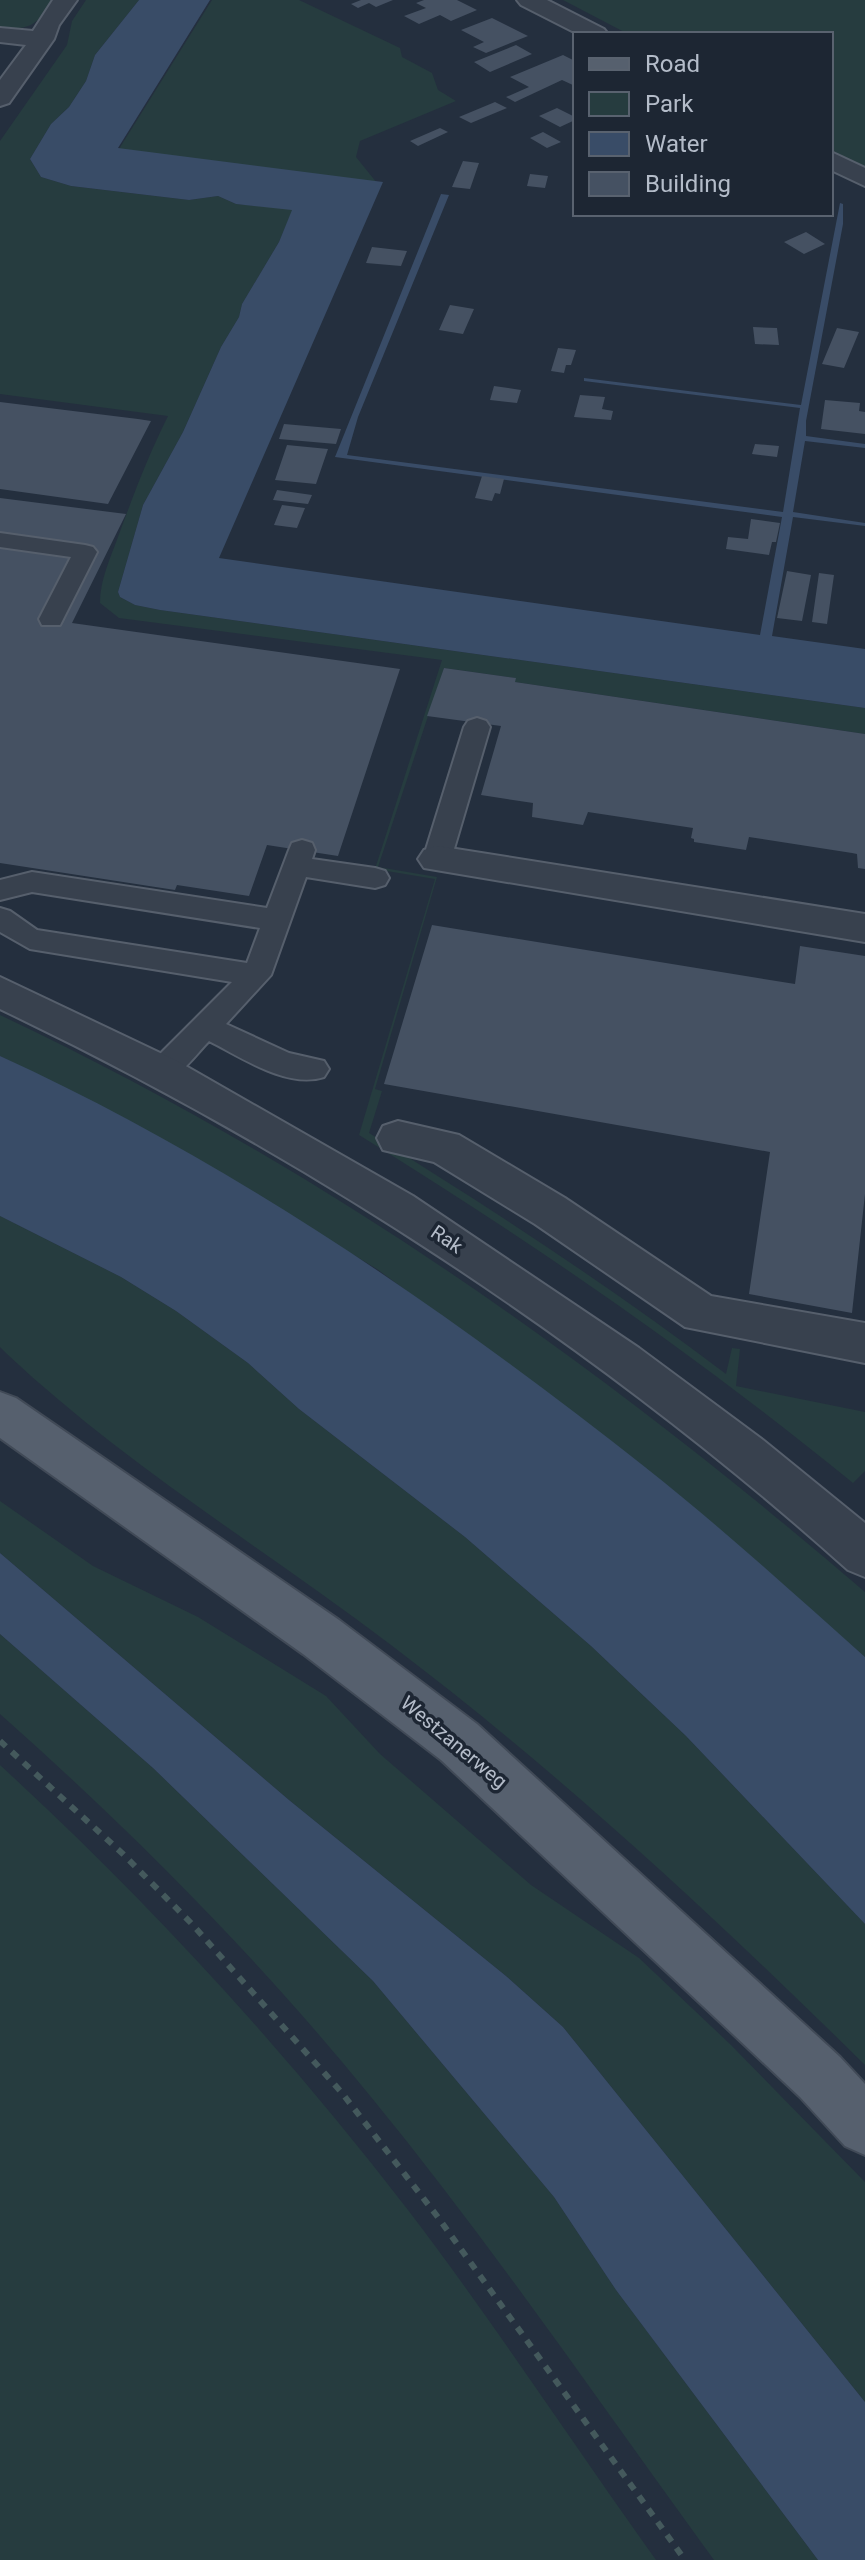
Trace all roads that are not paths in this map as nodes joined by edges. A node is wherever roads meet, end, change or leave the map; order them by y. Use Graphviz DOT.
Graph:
graph roads {
  1 [pos="65,0"];
  2 [pos="529,0"];
  3 [pos="592,32"];
  4 [pos="0,35"];
  5 [pos="42,39"];
  6 [pos="0,98"];
  7 [pos="833,161"];
  8 [pos="865,178"];
  9 [pos="0,540"];
  10 [pos="51,619"];
  11 [pos="477,727"];
  12 [pos="437,859"];
  13 [pos="375,878"];
  14 [pos="0,890"];
  15 [pos="0,918"];
  16 [pos="277,920"];
  17 [pos="865,928"];
  18 [pos="257,975"];
  19 [pos="0,992"];
  20 [pos="206,1027"];
  21 [pos="314,1069"];
  22 [pos="162,1070"];
  23 [pos="398,1138"];
  24 [pos="865,1343"];
  25 [pos="0,1412"];
  26 [pos="862,1545"];
  27 [pos="865,2126"];
  1 -- 5 [label="street"];
  2 -- 3 [label="street"];
  4 -- 5 [label="street"];
  5 -- 6 [label="street"];
  7 -- 8 [label="street"];
  9 -- 10 [label="lane"];
  11 -- 12 [label="lane"];
  12 -- 17 [label="street"];
  13 -- 16 [label="lane"];
  14 -- 16 [label="lane"];
  15 -- 18 [label="lane"];
  16 -- 18 [label="lane"];
  18 -- 20 [label="lane"];
  19 -- 22 [label="street, Rak"];
  20 -- 21 [label="lane"];
  20 -- 22 [label="lane"];
  22 -- 26 [label="street, Rak"];
  23 -- 24 [label="street"];
  25 -- 27 [label="main road, Westzanerweg"];
}
